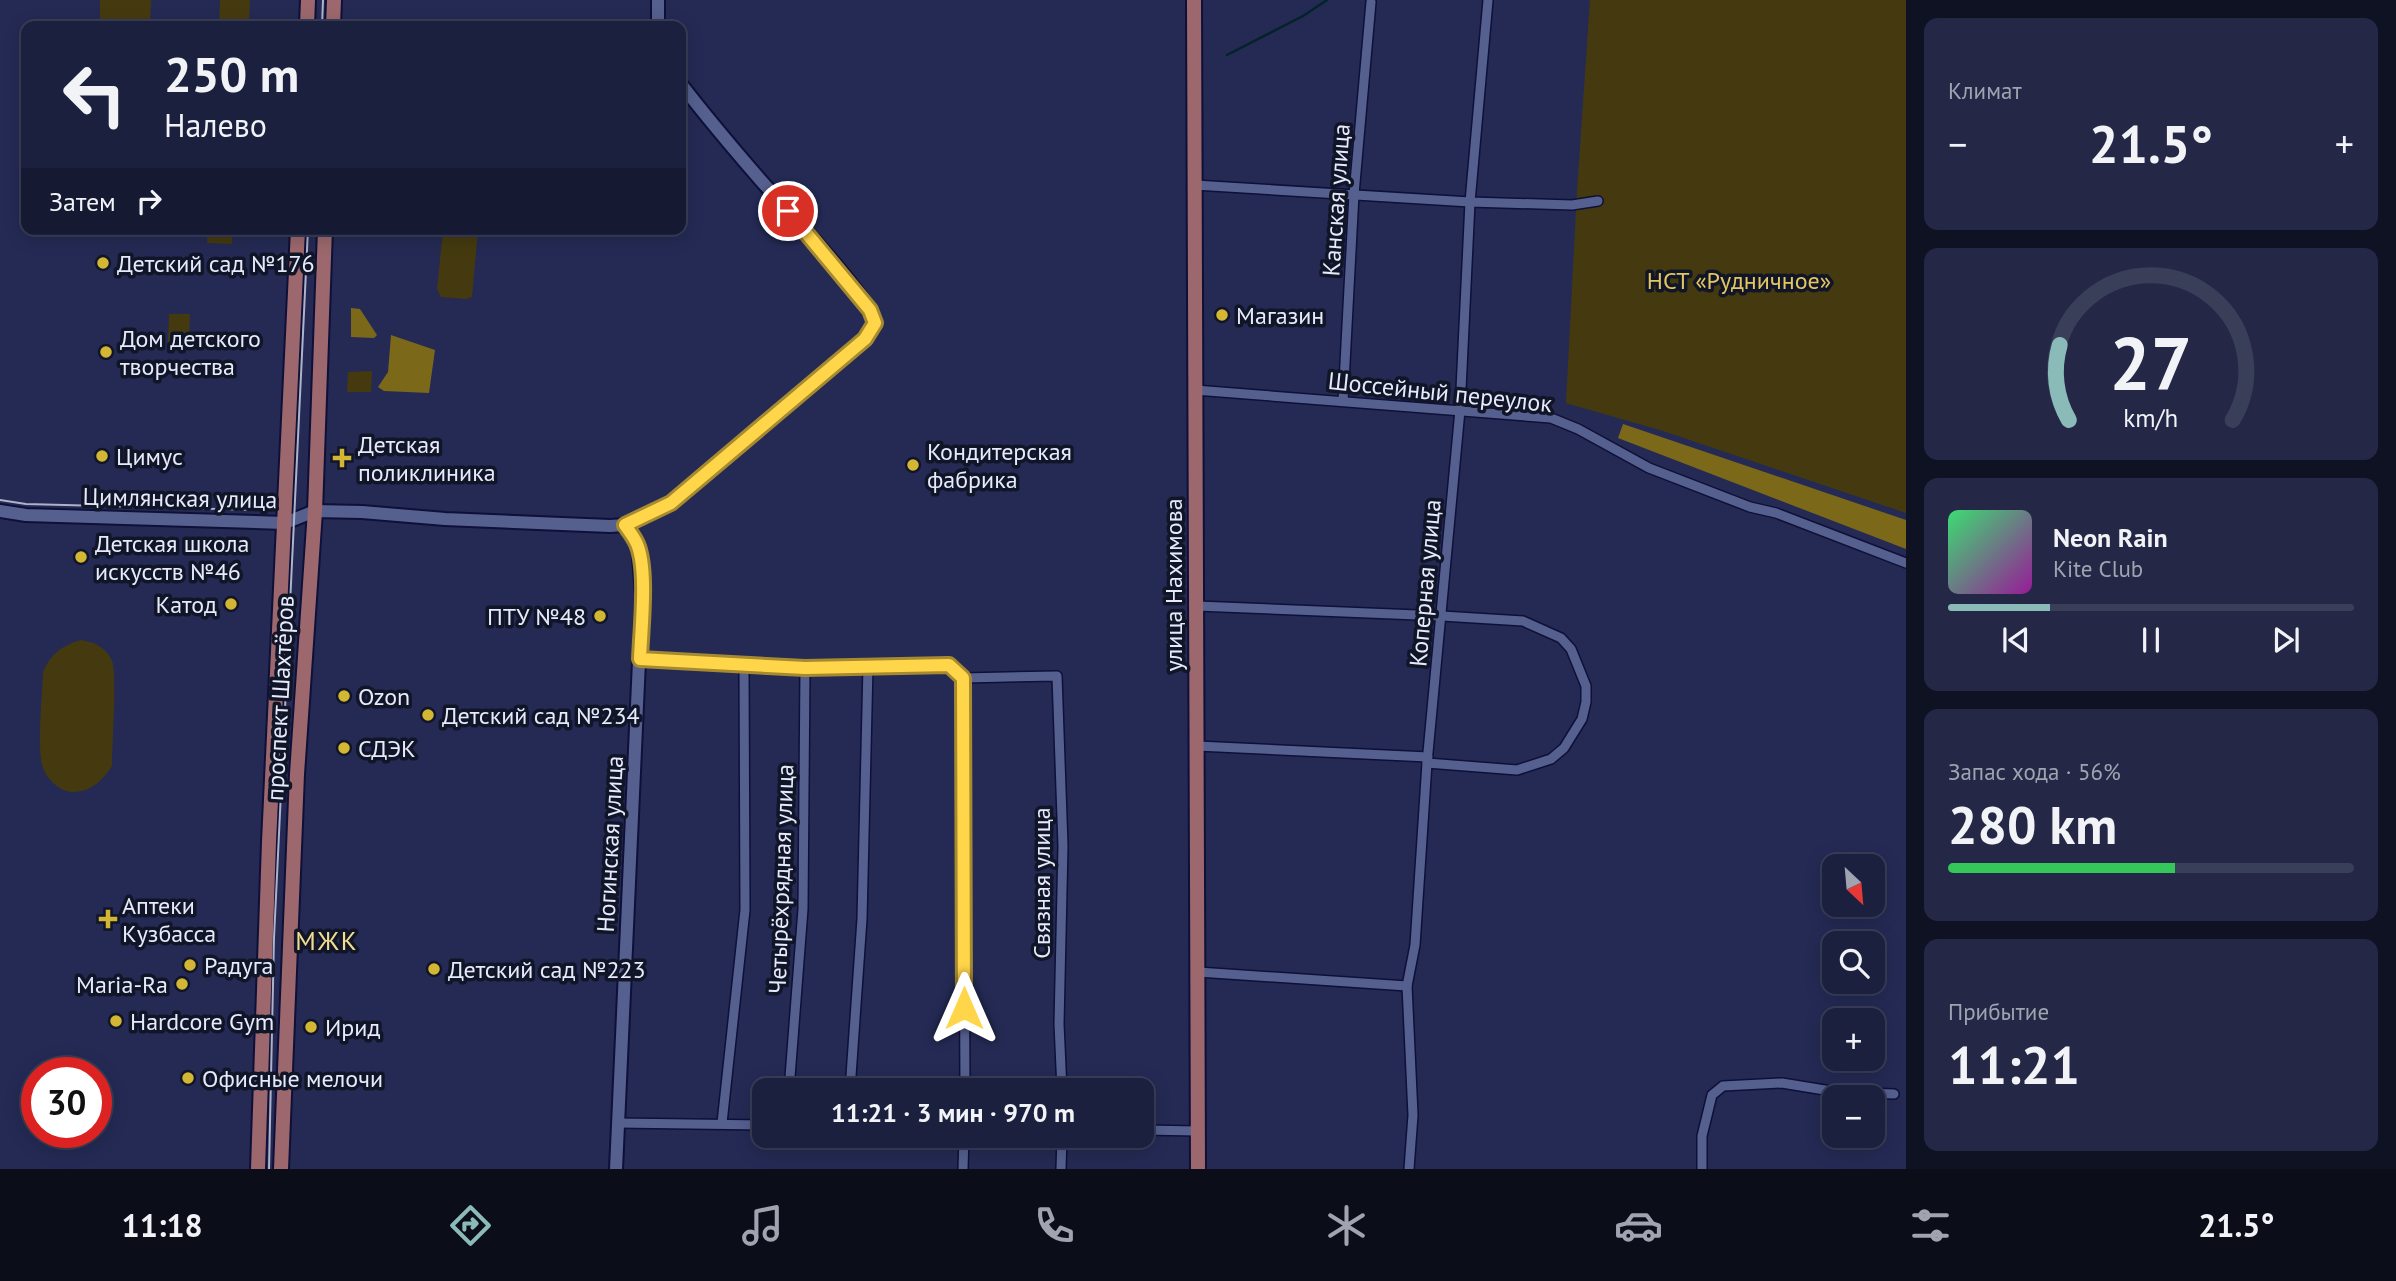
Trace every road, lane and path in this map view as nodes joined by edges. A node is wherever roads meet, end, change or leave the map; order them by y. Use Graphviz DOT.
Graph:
graph roads {
  1 [pos="308,0"];
  2 [pos="334,0"];
  3 [pos="658,0"];
  4 [pos="1194,0"];
  5 [pos="1488,0"];
  6 [pos="1371,2"];
  7 [pos="307,21"];
  8 [pos="333,21"];
  9 [pos="658,21"];
  10 [pos="686,89"];
  11 [pos="1195,185"];
  12 [pos="1354,194"];
  13 [pos="1598,201"];
  14 [pos="1470,202"];
  15 [pos="298,235"];
  16 [pos="325,235"];
  17 [pos="1195,390"];
  18 [pos="1343,401"];
  19 [pos="1460,410"];
  20 [pos="315,511"];
  21 [pos="0,512"];
  22 [pos="285,523"];
  23 [pos="625,525"];
  24 [pos="1906,563"];
  25 [pos="1197,606"];
  26 [pos="1442,616"];
  27 [pos="640,659"];
  28 [pos="744,664"];
  29 [pos="869,666"];
  30 [pos="805,668"];
  31 [pos="963,678"];
  32 [pos="1197,746"];
  33 [pos="1427,760"];
  34 [pos="1198,972"];
  35 [pos="1407,986"];
  36 [pos="790,1078"];
  37 [pos="851,1078"];
  38 [pos="965,1078"];
  39 [pos="1061,1078"];
  40 [pos="1894,1094"];
  41 [pos="617,1123"];
  42 [pos="722,1124"];
  43 [pos="752,1125"];
  44 [pos="1154,1130"];
  45 [pos="1198,1130"];
  46 [pos="964,1148"];
  47 [pos="1062,1148"];
  48 [pos="258,1169"];
  49 [pos="281,1169"];
  50 [pos="616,1169"];
  51 [pos="963,1169"];
  52 [pos="1061,1169"];
  53 [pos="1198,1169"];
  54 [pos="1409,1169"];
  55 [pos="1702,1169"];
  1 -- 7 [label="main road"];
  2 -- 8 [label="main road"];
  3 -- 9 [label="street"];
  4 -- 11 [label="main road, улица Нахимова"];
  5 -- 14 [label="street, Коперная улица"];
  6 -- 12 [label="street, Канская улица"];
  10 -- 23 [label="street, Цимлянская улица"];
  11 -- 12 [label="street"];
  11 -- 17 [label="main road, улица Нахимова"];
  12 -- 14 [label="street"];
  12 -- 18 [label="street, Канская улица"];
  13 -- 14 [label="street"];
  14 -- 19 [label="street, Коперная улица"];
  15 -- 22 [label="main road, проспект Шахтёров"];
  16 -- 20 [label="main road, проспект Шахтёров"];
  17 -- 18 [label="street, Шоссейный переулок"];
  17 -- 25 [label="main road, улица Нахимова"];
  18 -- 19 [label="street, Шоссейный переулок"];
  19 -- 24 [label="street, Шоссейный переулок"];
  19 -- 26 [label="street, Коперная улица"];
  20 -- 22 [label="street, Цимлянская улица"];
  20 -- 23 [label="street, Цимлянская улица"];
  20 -- 49 [label="main road, проспект Шахтёров"];
  21 -- 22 [label="street, Цимлянская улица"];
  22 -- 48 [label="main road, проспект Шахтёров"];
  23 -- 27 [label="street, Ногинская улица"];
  25 -- 26 [label="street"];
  25 -- 32 [label="main road, улица Нахимова"];
  26 -- 33 [label="street, Коперная улица"];
  26 -- 33 [label="street"];
  27 -- 28 [label="street"];
  27 -- 41 [label="street, Ногинская улица"];
  28 -- 30 [label="street"];
  28 -- 42 [label="street"];
  29 -- 30 [label="street"];
  29 -- 31 [label="street"];
  29 -- 37 [label="street"];
  30 -- 36 [label="street, Четырёхрядная улица"];
  31 -- 38 [label="street"];
  31 -- 39 [label="street, Связная улица"];
  32 -- 33 [label="street"];
  32 -- 34 [label="main road, улица Нахимова"];
  33 -- 35 [label="street, Коперная улица"];
  34 -- 35 [label="street"];
  34 -- 45 [label="main road, улица Нахимова"];
  35 -- 54 [label="street, Коперная улица"];
  40 -- 55 [label="street"];
  41 -- 42 [label="street"];
  41 -- 50 [label="street, Ногинская улица"];
  42 -- 43 [label="street"];
  44 -- 45 [label="street"];
  45 -- 53 [label="main road, улица Нахимова"];
  46 -- 51 [label="street"];
  47 -- 52 [label="street"];
}
